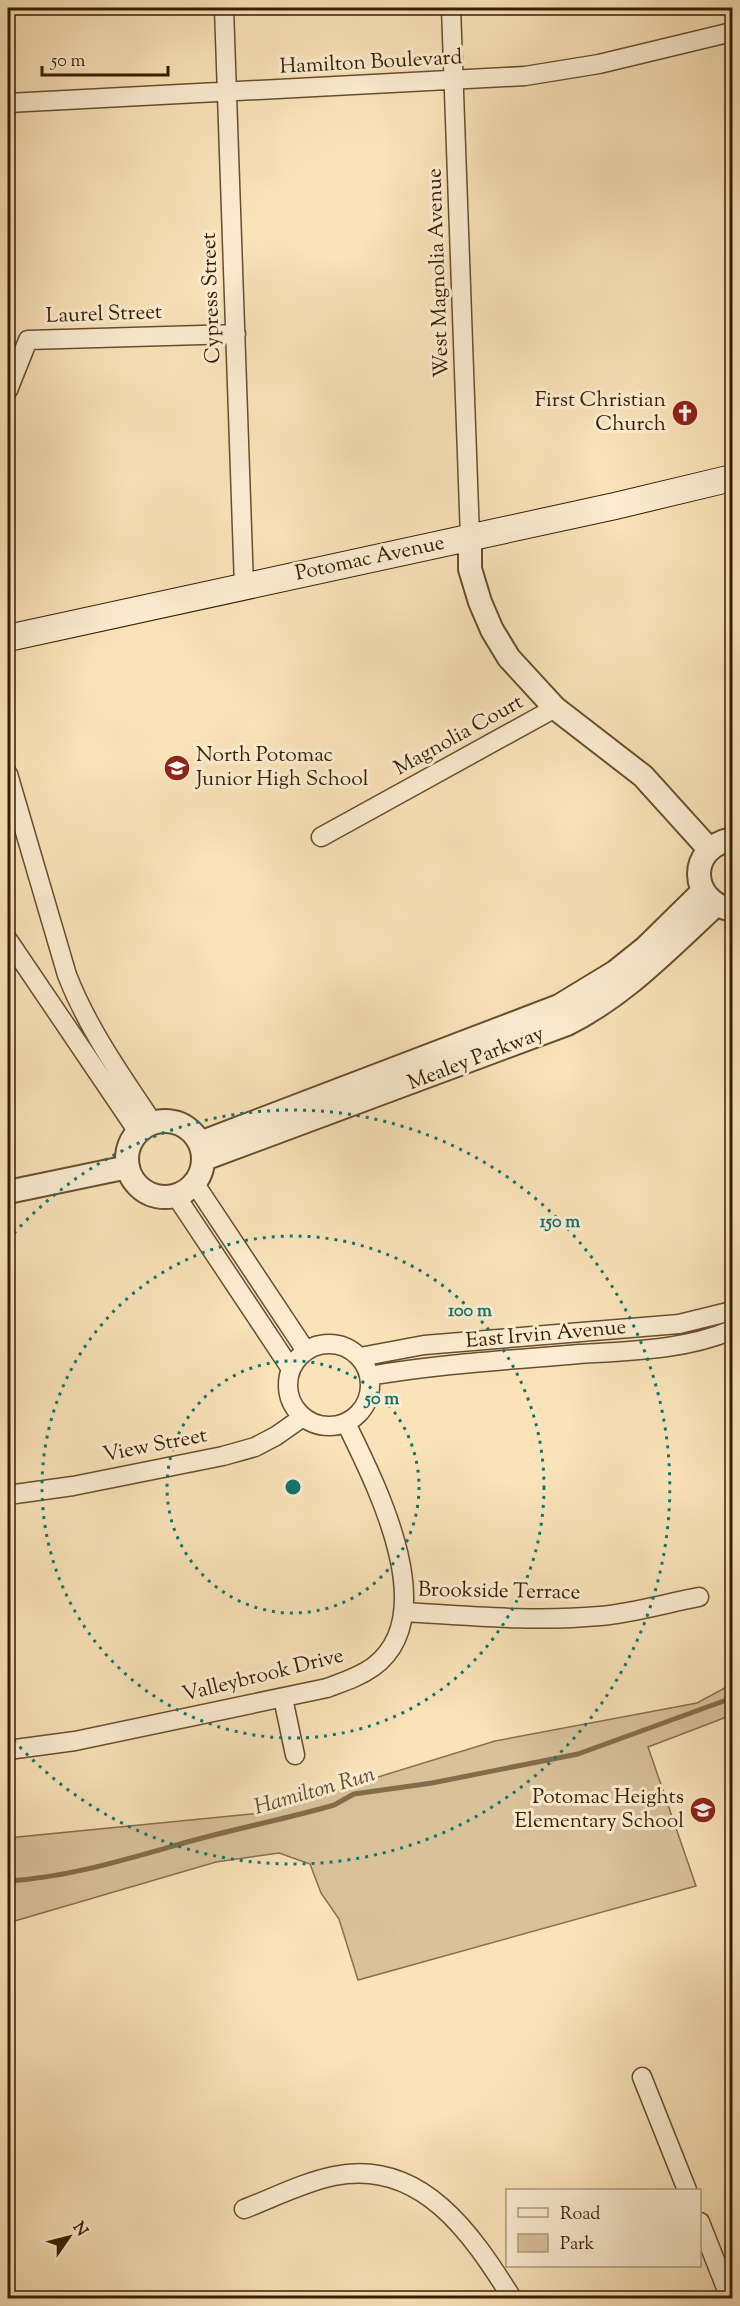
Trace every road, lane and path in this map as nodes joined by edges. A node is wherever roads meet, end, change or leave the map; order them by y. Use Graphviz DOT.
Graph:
graph roads {
  1 [pos="224,8"];
  2 [pos="451,8"];
  3 [pos="732,32"];
  4 [pos="454,82"];
  5 [pos="227,93"];
  6 [pos="8,103"];
  7 [pos="236,334"];
  8 [pos="8,390"];
  9 [pos="732,478"];
  10 [pos="470,538"];
  11 [pos="244,587"];
  12 [pos="8,638"];
  13 [pos="555,708"];
  14 [pos="8,774"];
  15 [pos="321,837"];
  16 [pos="732,839"];
  17 [pos="709,849"];
  18 [pos="717,902"];
  19 [pos="8,940"];
  20 [pos="146,1127"];
  21 [pos="202,1151"];
  22 [pos="128,1167"];
  23 [pos="186,1190"];
  24 [pos="8,1192"];
  25 [pos="732,1311"];
  26 [pos="732,1330"];
  27 [pos="306,1351"];
  28 [pos="360,1357"];
  29 [pos="291,1369"];
  30 [pos="369,1376"];
  31 [pos="303,1417"];
  32 [pos="346,1423"];
  33 [pos="8,1496"];
  34 [pos="699,1597"];
  35 [pos="404,1612"];
  36 [pos="283,1698"];
  37 [pos="8,1750"];
  38 [pos="295,1755"];
  39 [pos="642,2077"];
  40 [pos="687,2189"];
  41 [pos="244,2209"];
  42 [pos="701,2227"];
  43 [pos="512,2298"];
  44 [pos="730,2298"];
  1 -- 5 [label="street, Cypress Street"];
  2 -- 4 [label="street, West Magnolia Avenue"];
  3 -- 4 [label="street, Hamilton Boulevard"];
  4 -- 5 [label="street, Hamilton Boulevard"];
  4 -- 10 [label="street, West Magnolia Avenue"];
  5 -- 6 [label="street, Hamilton Boulevard"];
  5 -- 7 [label="street, Cypress Street"];
  7 -- 8 [label="street, Laurel Street"];
  7 -- 11 [label="street, Cypress Street"];
  9 -- 10 [label="main road, Potomac Avenue"];
  10 -- 11 [label="main road, Potomac Avenue"];
  10 -- 13 [label="street"];
  11 -- 12 [label="main road, Potomac Avenue"];
  13 -- 15 [label="street, Magnolia Court"];
  13 -- 17 [label="street"];
  14 -- 20 [label="street"];
  16 -- 17 [label="street"];
  17 -- 18 [label="street"];
  18 -- 21 [label="street, Mealey Parkway"];
  19 -- 20 [label="street"];
  20 -- 21 [label="street"];
  20 -- 22 [label="street"];
  21 -- 23 [label="street"];
  22 -- 23 [label="street"];
  22 -- 24 [label="street"];
  23 -- 27 [label="street"];
  23 -- 29 [label="street"];
  25 -- 28 [label="street, East Irvin Avenue"];
  26 -- 30 [label="street, East Irvin Avenue"];
  27 -- 28 [label="street"];
  27 -- 29 [label="street"];
  28 -- 30 [label="street"];
  29 -- 31 [label="street"];
  30 -- 32 [label="street"];
  31 -- 32 [label="street"];
  31 -- 33 [label="street, View Street"];
  32 -- 35 [label="street, Valleybrook Drive"];
  34 -- 35 [label="street, Brookside Terrace"];
  35 -- 36 [label="street, Valleybrook Drive"];
  36 -- 37 [label="street, Valleybrook Drive"];
  36 -- 38 [label="street"];
  39 -- 40 [label="street"];
  41 -- 43 [label="street"];
  42 -- 44 [label="street"];
}
